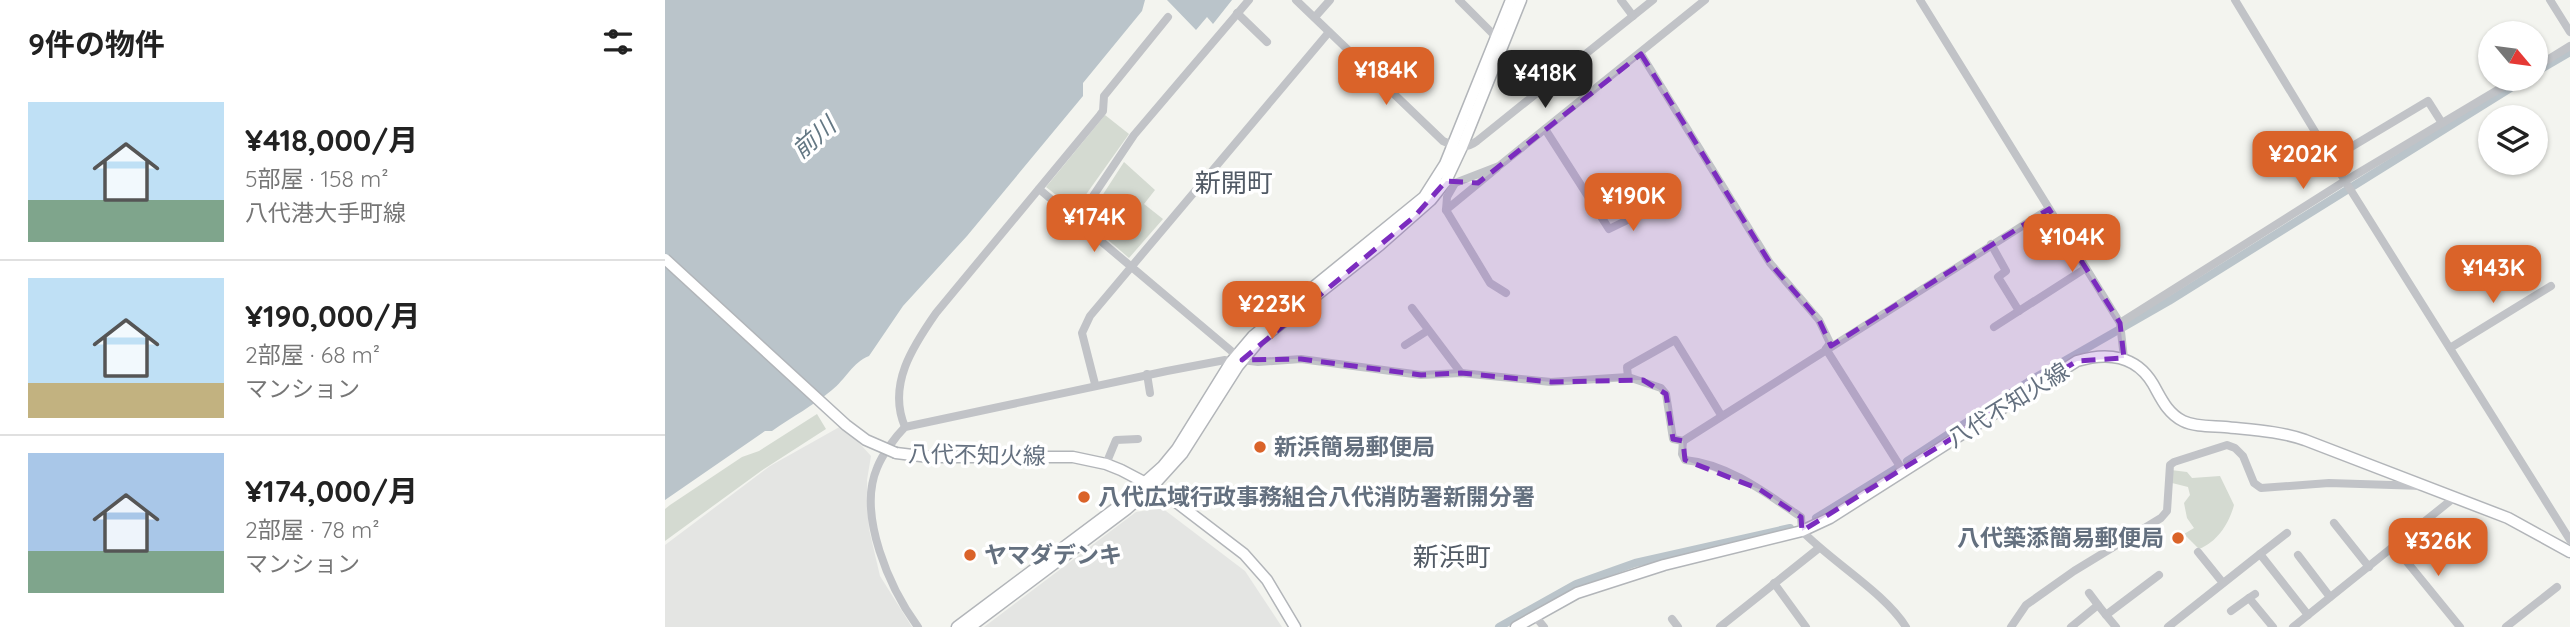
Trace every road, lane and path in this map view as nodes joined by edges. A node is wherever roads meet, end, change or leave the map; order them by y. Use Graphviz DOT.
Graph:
graph roads {
  1 [pos="1249,0"];
  2 [pos="1296,0"];
  3 [pos="1330,0"];
  4 [pos="1459,0"];
  5 [pos="1511,0"];
  6 [pos="1521,0"];
  7 [pos="1621,0"];
  8 [pos="1653,0"];
  9 [pos="1705,0"];
  10 [pos="1920,0"];
  11 [pos="2235,0"];
  12 [pos="2550,0"];
  13 [pos="1237,13"];
  14 [pos="1633,16"];
  15 [pos="1168,17"];
  16 [pos="1315,17"];
  17 [pos="1329,32"];
  18 [pos="2570,32"];
  19 [pos="1499,40"];
  20 [pos="1267,42"];
  21 [pos="2570,46"];
  22 [pos="1640,54"];
  23 [pos="2548,60"];
  24 [pos="2496,91"];
  25 [pos="2442,123"];
  26 [pos="1545,129"];
  27 [pos="1457,146"];
  28 [pos="2331,159"];
  29 [pos="1499,166"];
  30 [pos="2345,181"];
  31 [pos="1451,182"];
  32 [pos="1039,189"];
  33 [pos="2049,209"];
  34 [pos="1445,210"];
  35 [pos="1644,212"];
  36 [pos="1077,220"];
  37 [pos="1991,244"];
  38 [pos="665,259"];
  39 [pos="1130,267"];
  40 [pos="2086,268"];
  41 [pos="2551,286"];
  42 [pos="1506,293"];
  43 [pos="1412,308"];
  44 [pos="2019,310"];
  45 [pos="2120,323"];
  46 [pos="1993,327"];
  47 [pos="1427,331"];
  48 [pos="1405,345"];
  49 [pos="2449,348"];
  50 [pos="1826,349"];
  51 [pos="2124,358"];
  52 [pos="1237,361"];
  53 [pos="1461,373"];
  54 [pos="1147,374"];
  55 [pos="1628,377"];
  56 [pos="1095,384"];
  57 [pos="1150,393"];
  58 [pos="1721,415"];
  59 [pos="905,427"];
  60 [pos="1138,439"];
  61 [pos="1683,441"];
  62 [pos="1106,464"];
  63 [pos="1903,471"];
  64 [pos="1149,484"];
  65 [pos="2426,486"];
  66 [pos="2455,497"];
  67 [pos="2334,523"];
  68 [pos="1802,531"];
  69 [pos="2287,533"];
  70 [pos="2570,540"];
  71 [pos="2395,546"];
  72 [pos="1819,548"];
  73 [pos="2197,552"];
  74 [pos="2570,552"];
  75 [pos="2260,554"];
  76 [pos="2298,555"];
  77 [pos="2369,567"];
  78 [pos="2159,575"];
  79 [pos="1774,583"];
  80 [pos="2223,583"];
  81 [pos="2557,587"];
  82 [pos="2089,593"];
  83 [pos="2330,597"];
  84 [pos="2098,605"];
  85 [pos="2231,611"];
  86 [pos="1535,615"];
  87 [pos="2106,615"];
  88 [pos="2308,615"];
  89 [pos="1672,619"];
  90 [pos="1733,623"];
  91 [pos="918,627"];
  92 [pos="957,627"];
  93 [pos="970,627"];
  94 [pos="1296,627"];
  95 [pos="1516,627"];
  96 [pos="1543,627"];
  97 [pos="1678,627"];
  98 [pos="1720,627"];
  99 [pos="1806,627"];
  100 [pos="1906,627"];
  101 [pos="2011,627"];
  102 [pos="2071,627"];
  103 [pos="2116,627"];
  104 [pos="2168,627"];
  105 [pos="2273,627"];
  106 [pos="2293,627"];
  107 [pos="2460,627"];
  108 [pos="2506,627"];
  1 -- 13 [label="street"];
  2 -- 16 [label="street"];
  3 -- 16 [label="street"];
  4 -- 19 [label="street"];
  5 -- 19 [label="main road"];
  6 -- 19 [label="main road"];
  7 -- 14 [label="street"];
  8 -- 14 [label="street"];
  9 -- 22 [label="street"];
  10 -- 33 [label="street"];
  11 -- 28 [label="street"];
  12 -- 18 [label="street"];
  13 -- 20 [label="street"];
  13 -- 36 [label="street"];
  14 -- 27 [label="street"];
  15 -- 32 [label="street"];
  16 -- 17 [label="street"];
  17 -- 27 [label="street"];
  17 -- 39 [label="street"];
  19 -- 27 [label="main road"];
  21 -- 23 [label="street"];
  22 -- 26 [label="street"];
  22 -- 50 [label="street"];
  24 -- 25 [label="street"];
  25 -- 28 [label="street"];
  25 -- 30 [label="street"];
  26 -- 29 [label="street"];
  26 -- 35 [label="street"];
  27 -- 31 [label="main road"];
  27 -- 52 [label="main road"];
  28 -- 30 [label="street"];
  29 -- 31 [label="street"];
  29 -- 34 [label="street"];
  30 -- 45 [label="street"];
  30 -- 49 [label="street"];
  31 -- 34 [label="street"];
  31 -- 52 [label="main road"];
  32 -- 36 [label="street"];
  32 -- 59 [label="street"];
  33 -- 37 [label="street"];
  33 -- 40 [label="street"];
  34 -- 42 [label="street"];
  36 -- 39 [label="street"];
  37 -- 44 [label="street"];
  37 -- 50 [label="street"];
  38 -- 62 [label="main road, 八代不知火線, bridge"];
  39 -- 52 [label="street"];
  39 -- 56 [label="street"];
  40 -- 44 [label="street"];
  40 -- 45 [label="street"];
  41 -- 49 [label="street"];
  43 -- 47 [label="street"];
  44 -- 46 [label="street"];
  45 -- 51 [label="street"];
  47 -- 48 [label="street"];
  47 -- 53 [label="street"];
  49 -- 70 [label="street"];
  50 -- 58 [label="street"];
  50 -- 63 [label="street"];
  51 -- 63 [label="main road, 八代不知火線"];
  51 -- 65 [label="main road"];
  52 -- 53 [label="street"];
  52 -- 54 [label="street"];
  52 -- 64 [label="main road"];
  53 -- 55 [label="street"];
  54 -- 56 [label="street"];
  54 -- 57 [label="street"];
  55 -- 58 [label="street"];
  55 -- 61 [label="street"];
  56 -- 59 [label="street"];
  58 -- 61 [label="street"];
  59 -- 91 [label="street"];
  60 -- 62 [label="street"];
  61 -- 68 [label="street"];
  62 -- 64 [label="main road, 八代不知火線"];
  63 -- 68 [label="main road, 八代不知火線"];
  64 -- 92 [label="main road"];
  64 -- 93 [label="main road"];
  64 -- 94 [label="main road, 八代不知火線"];
  65 -- 66 [label="main road"];
  65 -- 101 [label="street"];
  66 -- 71 [label="street"];
  66 -- 74 [label="main road"];
  67 -- 77 [label="street"];
  68 -- 72 [label="street"];
  68 -- 86 [label="main road, 八代不知火線"];
  69 -- 75 [label="street"];
  71 -- 77 [label="street"];
  71 -- 107 [label="street"];
  72 -- 79 [label="street"];
  72 -- 100 [label="street"];
  73 -- 80 [label="street"];
  75 -- 80 [label="street"];
  75 -- 88 [label="street"];
  76 -- 83 [label="street"];
  77 -- 83 [label="street"];
  78 -- 87 [label="street"];
  79 -- 90 [label="street"];
  79 -- 99 [label="street"];
  80 -- 104 [label="street"];
  81 -- 108 [label="street"];
  82 -- 84 [label="street"];
  83 -- 88 [label="street"];
  84 -- 87 [label="street"];
  84 -- 102 [label="street"];
  85 -- 105 [label="street"];
  86 -- 95 [label="main road, 八代不知火線"];
  86 -- 96 [label="street"];
  87 -- 103 [label="street"];
  88 -- 106 [label="street"];
  89 -- 97 [label="street"];
  90 -- 98 [label="street"];
}
